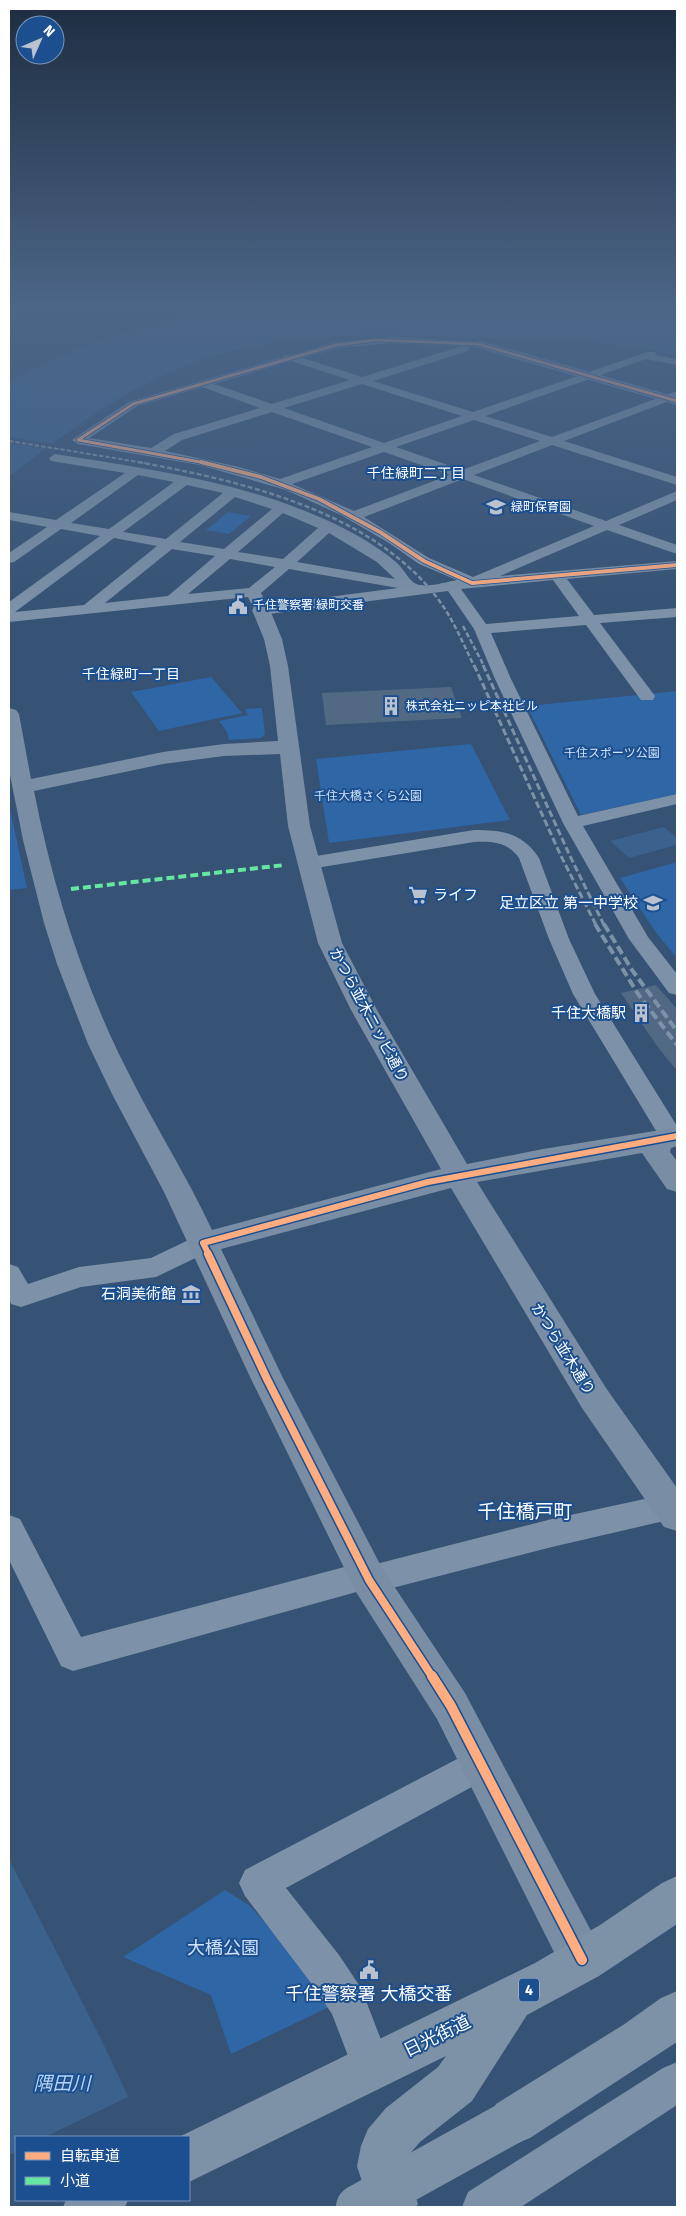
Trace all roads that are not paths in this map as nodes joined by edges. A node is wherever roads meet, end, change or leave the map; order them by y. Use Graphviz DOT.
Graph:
graph roads {
  1 [pos="128,407"];
  2 [pos="446,407"];
  3 [pos="498,407"];
  4 [pos="648,407"];
  5 [pos="272,408"];
  6 [pos="473,416"];
  7 [pos="78,440"];
  8 [pos="552,442"];
  9 [pos="384,447"];
  10 [pos="154,452"];
  11 [pos="136,471"];
  12 [pos="463,475"];
  13 [pos="185,480"];
  14 [pos="677,482"];
  15 [pos="279,484"];
  16 [pos="234,492"];
  17 [pos="677,495"];
  18 [pos="282,507"];
  19 [pos="9,516"];
  20 [pos="353,516"];
  21 [pos="58,525"];
  22 [pos="607,525"];
  23 [pos="328,526"];
  24 [pos="111,534"];
  25 [pos="677,537"];
  26 [pos="169,544"];
  27 [pos="661,544"];
  28 [pos="677,550"];
  29 [pos="370,551"];
  30 [pos="226,554"];
  31 [pos="9,559"];
  32 [pos="287,563"];
  33 [pos="677,565"];
  34 [pos="347,574"];
  35 [pos="557,576"];
  36 [pos="472,583"];
  37 [pos="410,586"];
  38 [pos="452,586"];
  39 [pos="171,601"];
  40 [pos="256,601"];
  41 [pos="317,603"];
  42 [pos="9,609"];
  43 [pos="88,609"];
  44 [pos="677,612"];
  45 [pos="9,617"];
  46 [pos="591,621"];
  47 [pos="482,629"];
  48 [pos="648,696"];
  49 [pos="9,714"];
  50 [pos="289,747"];
  51 [pos="22,787"];
  52 [pos="677,799"];
  53 [pos="572,823"];
  54 [pos="310,863"];
  55 [pos="677,988"];
  56 [pos="671,1143"];
  57 [pos="458,1176"];
  58 [pos="677,1182"];
  59 [pos="203,1243"];
  60 [pos="9,1274"];
  61 [pos="675,1509"];
  62 [pos="9,1529"];
  63 [pos="368,1577"];
  64 [pos="480,1764"];
  65 [pos="677,1898"];
  66 [pos="582,1960"];
  67 [pos="511,2000"];
  68 [pos="677,2014"];
  69 [pos="372,2068"];
  70 [pos="677,2082"];
  71 [pos="190,2158"];
  72 [pos="101,2201"];
  73 [pos="88,2207"];
  74 [pos="358,2207"];
  75 [pos="395,2207"];
  76 [pos="483,2207"];
  1 -- 7 [label="street"];
  2 -- 6 [label="street"];
  3 -- 6 [label="street"];
  4 -- 8 [label="street"];
  5 -- 9 [label="street"];
  5 -- 10 [label="street"];
  6 -- 8 [label="street"];
  6 -- 9 [label="street"];
  7 -- 10 [label="street"];
  7 -- 11 [label="street"];
  8 -- 12 [label="street"];
  8 -- 14 [label="street"];
  9 -- 12 [label="street"];
  9 -- 15 [label="street"];
  10 -- 15 [label="street"];
  11 -- 13 [label="street"];
  11 -- 21 [label="street"];
  12 -- 20 [label="street"];
  12 -- 22 [label="street"];
  13 -- 16 [label="street"];
  13 -- 24 [label="street"];
  15 -- 20 [label="street"];
  16 -- 18 [label="street"];
  16 -- 26 [label="street"];
  17 -- 22 [label="street"];
  18 -- 23 [label="street"];
  18 -- 30 [label="street"];
  19 -- 21 [label="street"];
  20 -- 36 [label="street"];
  21 -- 24 [label="street"];
  21 -- 31 [label="street"];
  22 -- 27 [label="street"];
  22 -- 36 [label="street"];
  23 -- 29 [label="street"];
  23 -- 32 [label="street"];
  24 -- 26 [label="street"];
  24 -- 42 [label="street"];
  25 -- 27 [label="street"];
  26 -- 30 [label="street"];
  26 -- 43 [label="street"];
  27 -- 28 [label="street"];
  29 -- 34 [label="street"];
  29 -- 37 [label="street"];
  30 -- 32 [label="street"];
  30 -- 39 [label="street"];
  32 -- 34 [label="street"];
  32 -- 40 [label="street"];
  33 -- 35 [label="street"];
  34 -- 37 [label="street"];
  34 -- 41 [label="street"];
  35 -- 36 [label="street"];
  35 -- 46 [label="street"];
  36 -- 38 [label="street"];
  37 -- 38 [label="street"];
  37 -- 41 [label="street"];
  38 -- 47 [label="street"];
  39 -- 40 [label="street"];
  39 -- 43 [label="street"];
  40 -- 41 [label="street"];
  40 -- 50 [label="street, かつら並木ニッピ通り"];
  43 -- 45 [label="street"];
  44 -- 46 [label="street"];
  46 -- 47 [label="street"];
  46 -- 48 [label="street"];
  47 -- 53 [label="street"];
  49 -- 51 [label="street"];
  50 -- 51 [label="street"];
  50 -- 54 [label="street, かつら並木ニッピ通り"];
  51 -- 59 [label="street"];
  52 -- 53 [label="street"];
  53 -- 55 [label="street"];
  54 -- 56 [label="street"];
  54 -- 57 [label="street, かつら並木ニッピ通り"];
  56 -- 57 [label="street"];
  56 -- 58 [label="street"];
  57 -- 59 [label="street"];
  57 -- 61 [label="street, かつら並木通り"];
  59 -- 60 [label="street"];
  59 -- 63 [label="street"];
  61 -- 63 [label="street"];
  62 -- 63 [label="street"];
  63 -- 64 [label="street"];
  64 -- 66 [label="street"];
  64 -- 69 [label="street"];
  65 -- 66 [label="highway, 日光街道 / 4"];
  66 -- 67 [label="highway, 日光街道 / 4"];
  67 -- 69 [label="highway, 日光街道 / 4"];
  67 -- 75 [label="highway"];
  68 -- 74 [label="highway, bridge"];
  69 -- 71 [label="highway, 日光街道 / 4"];
  70 -- 76 [label="street"];
  72 -- 73 [label="highway"];
}
